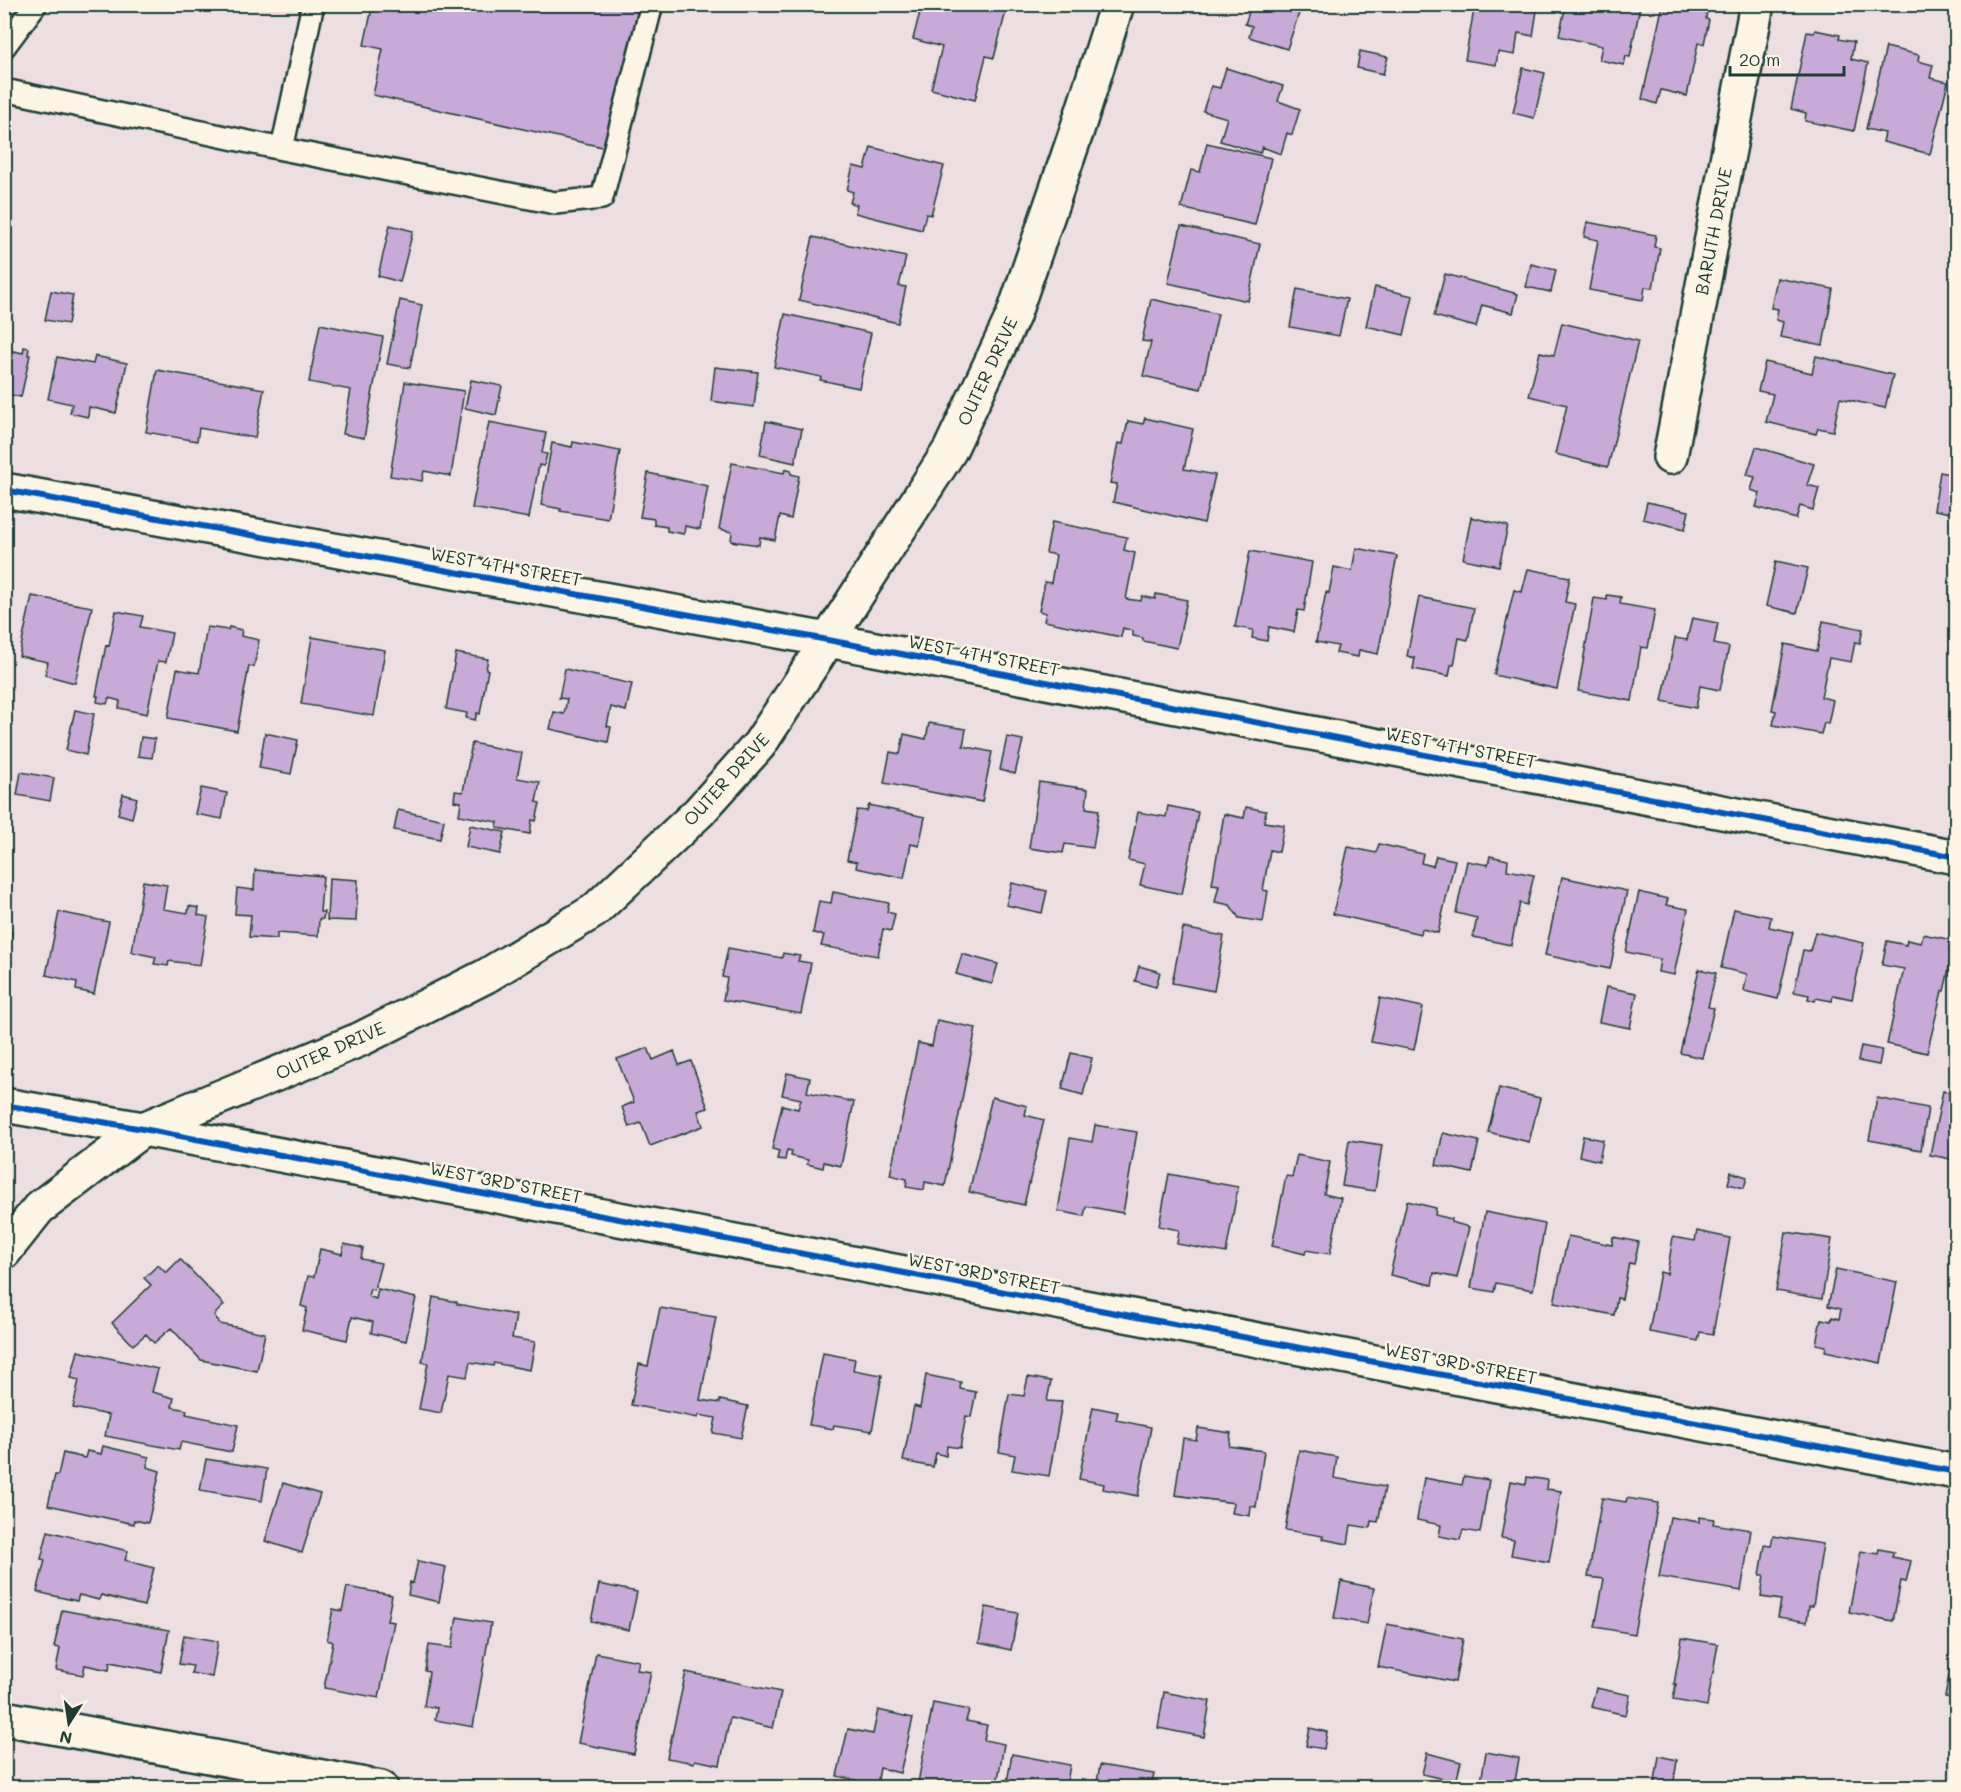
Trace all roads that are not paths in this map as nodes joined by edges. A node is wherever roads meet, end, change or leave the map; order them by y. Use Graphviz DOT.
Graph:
graph roads {
  1 [pos="36,4"];
  2 [pos="313,4"];
  3 [pos="652,4"];
  4 [pos="1117,4"];
  5 [pos="1756,4"];
  6 [pos="4,47"];
  7 [pos="4,90"];
  8 [pos="282,149"];
  9 [pos="1670,457"];
  10 [pos="4,490"];
  11 [pos="828,640"];
  12 [pos="1956,857"];
  13 [pos="4,1106"];
  14 [pos="143,1129"];
  15 [pos="4,1252"];
  16 [pos="1956,1472"];
  17 [pos="4,1719"];
  18 [pos="381,1788"];
  1 -- 6 [label="lane"];
  2 -- 8 [label="lane"];
  3 -- 8 [label="lane"];
  4 -- 11 [label="street, OUTER DRIVE"];
  5 -- 9 [label="street, BARUTH DRIVE"];
  7 -- 8 [label="lane"];
  10 -- 11 [label="street, WEST 4TH STREET"];
  11 -- 12 [label="street, WEST 4TH STREET"];
  11 -- 14 [label="street, OUTER DRIVE"];
  13 -- 14 [label="street, WEST 3RD STREET"];
  14 -- 15 [label="street, OUTER DRIVE"];
  14 -- 16 [label="street, WEST 3RD STREET"];
  17 -- 18 [label="street"];
}
